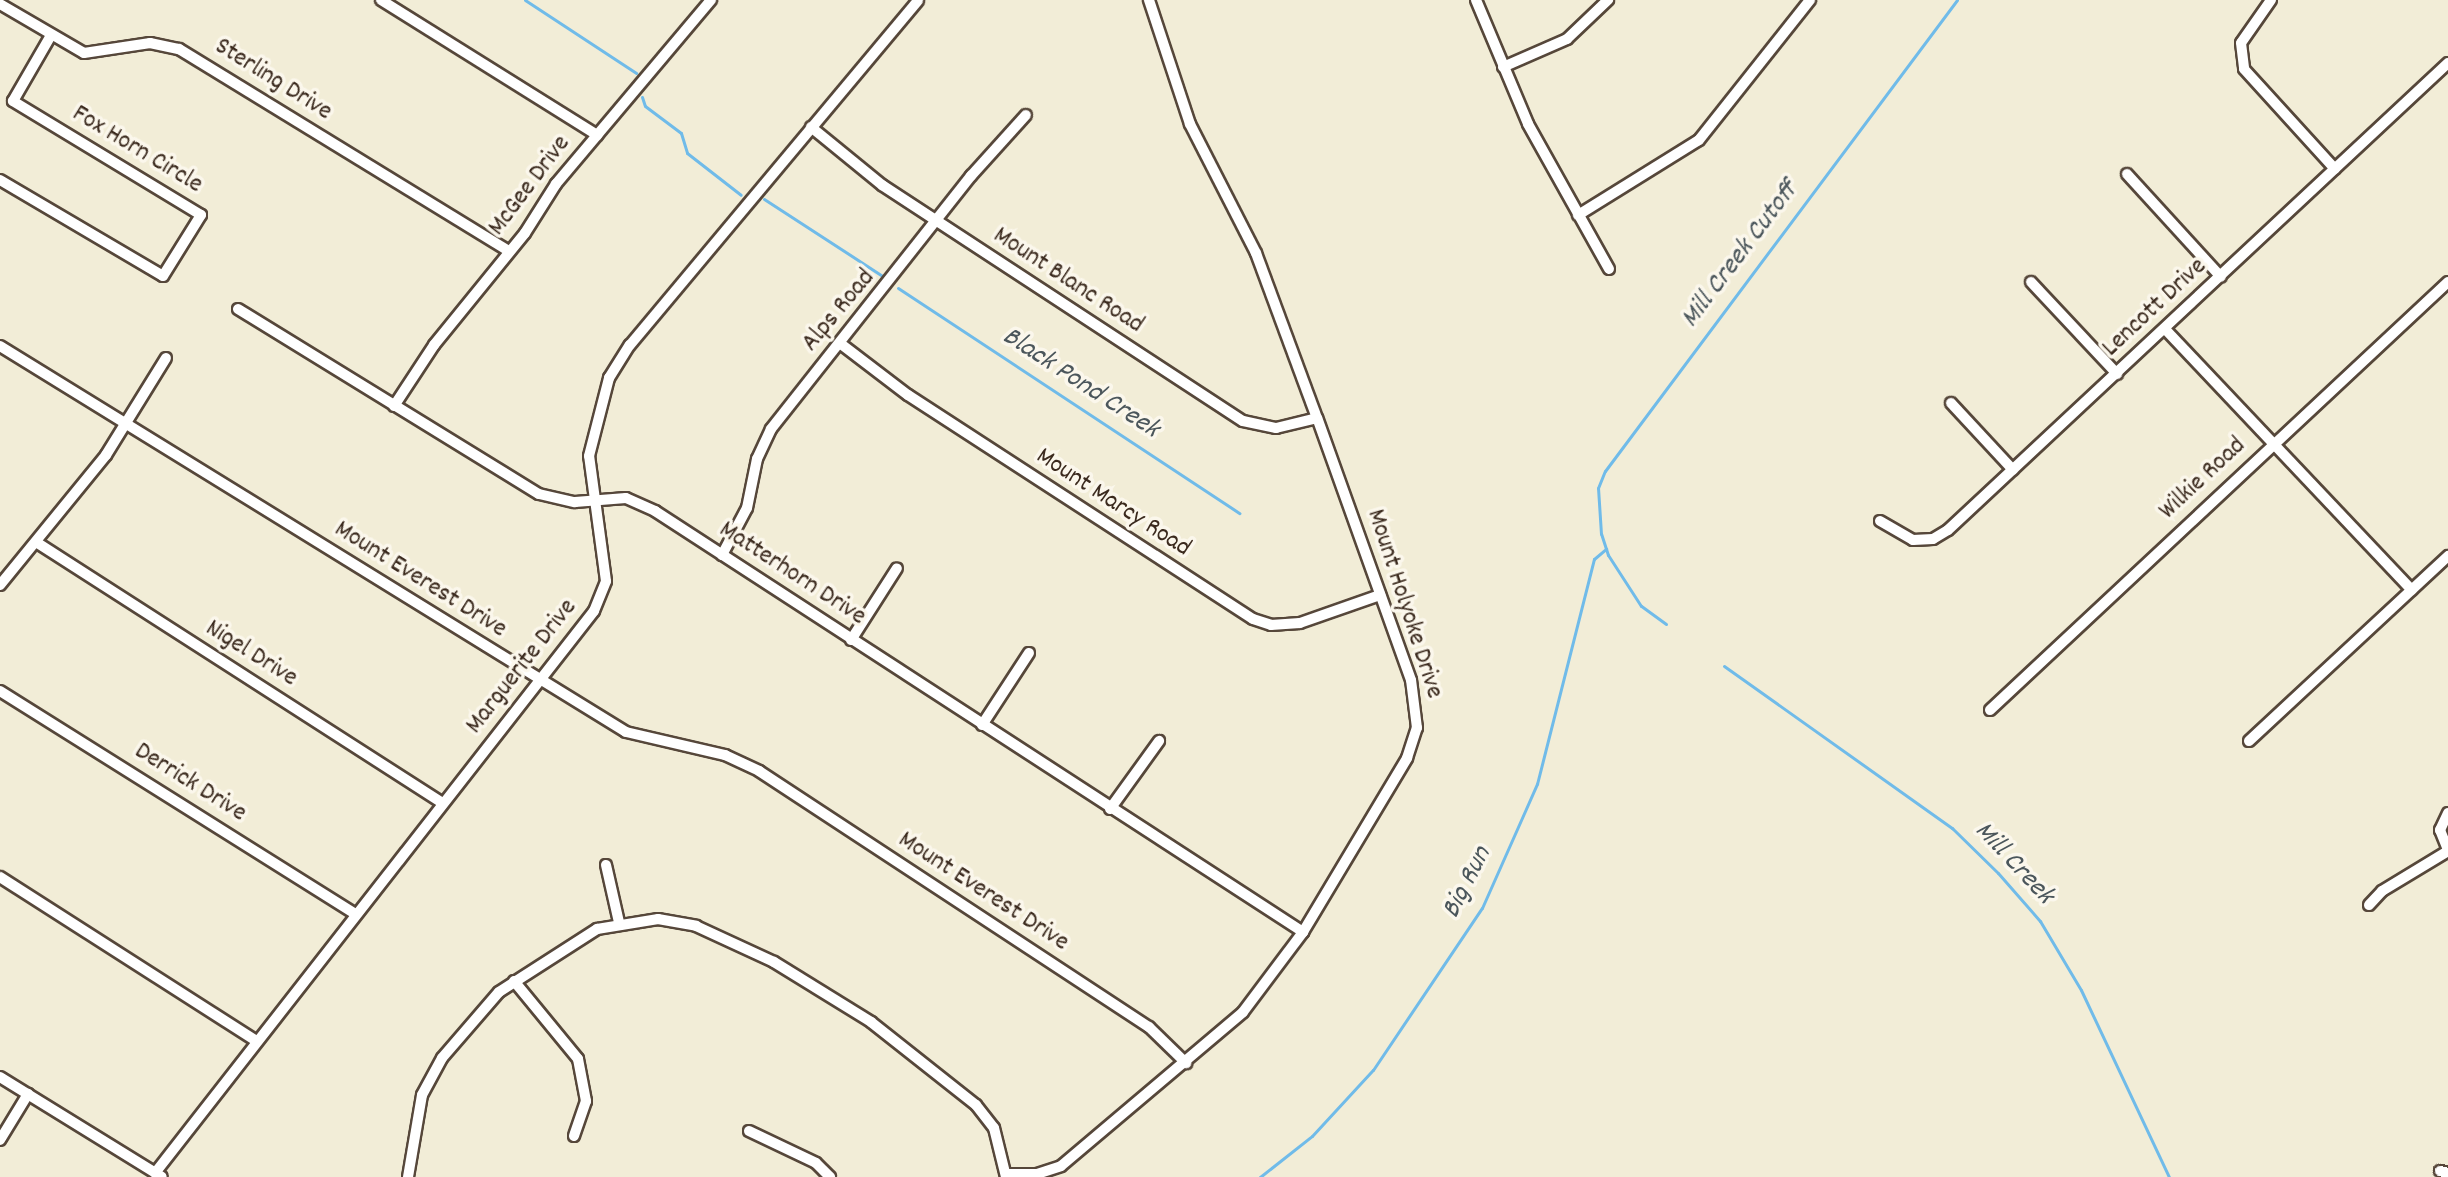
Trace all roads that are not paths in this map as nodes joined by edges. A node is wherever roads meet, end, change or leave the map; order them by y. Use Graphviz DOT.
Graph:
graph roads {
  1 [pos="381,0"];
  2 [pos="711,0"];
  3 [pos="918,0"];
  4 [pos="1149,0"];
  5 [pos="1476,0"];
  6 [pos="1608,0"];
  7 [pos="1810,0"];
  8 [pos="2271,0"];
  9 [pos="0,4"];
  10 [pos="50,37"];
  11 [pos="2448,63"];
  12 [pos="1503,67"];
  13 [pos="1026,115"];
  14 [pos="811,127"];
  15 [pos="597,135"];
  16 [pos="2335,169"];
  17 [pos="2127,174"];
  18 [pos="0,180"];
  19 [pos="1578,215"];
  20 [pos="937,221"];
  21 [pos="509,251"];
  22 [pos="1609,269"];
  23 [pos="2221,277"];
  24 [pos="2031,282"];
  25 [pos="2448,282"];
  26 [pos="238,309"];
  27 [pos="2165,329"];
  28 [pos="841,344"];
  29 [pos="0,346"];
  30 [pos="166,358"];
  31 [pos="2117,374"];
  32 [pos="1951,403"];
  33 [pos="394,406"];
  34 [pos="1317,418"];
  35 [pos="125,424"];
  36 [pos="2272,444"];
  37 [pos="2013,470"];
  38 [pos="592,501"];
  39 [pos="1880,521"];
  40 [pos="36,542"];
  41 [pos="722,555"];
  42 [pos="2448,556"];
  43 [pos="897,568"];
  44 [pos="0,585"];
  45 [pos="2412,590"];
  46 [pos="1380,595"];
  47 [pos="851,640"];
  48 [pos="1029,653"];
  49 [pos="540,680"];
  50 [pos="0,691"];
  51 [pos="1990,710"];
  52 [pos="982,725"];
  53 [pos="1159,741"];
  54 [pos="2249,741"];
  55 [pos="443,803"];
  56 [pos="1110,809"];
  57 [pos="2448,813"];
  58 [pos="2448,851"];
  59 [pos="606,865"];
  60 [pos="0,877"];
  61 [pos="2369,905"];
  62 [pos="356,914"];
  63 [pos="619,922"];
  64 [pos="1303,932"];
  65 [pos="514,981"];
  66 [pos="256,1041"];
  67 [pos="1186,1063"];
  68 [pos="0,1077"];
  69 [pos="28,1094"];
  70 [pos="749,1131"];
  71 [pos="574,1136"];
  72 [pos="0,1140"];
  73 [pos="158,1175"];
  74 [pos="1006,1176"];
  75 [pos="408,1177"];
  76 [pos="830,1177"];
  1 -- 15 [label="street"];
  2 -- 15 [label="street, McGee Drive"];
  3 -- 14 [label="street, Marguerite Drive"];
  4 -- 34 [label="street, Mount Holyoke Drive"];
  5 -- 12 [label="street"];
  6 -- 12 [label="street"];
  7 -- 19 [label="street"];
  8 -- 16 [label="street"];
  9 -- 10 [label="street, Sterling Drive"];
  10 -- 18 [label="street, Fox Horn Circle"];
  10 -- 21 [label="street, Sterling Drive"];
  11 -- 16 [label="street, Lencott Drive"];
  12 -- 19 [label="street"];
  13 -- 20 [label="street, Alps Road"];
  14 -- 20 [label="street, Mount Blanc Road"];
  14 -- 38 [label="street, Marguerite Drive"];
  15 -- 21 [label="street, McGee Drive"];
  16 -- 23 [label="street, Lencott Drive"];
  17 -- 23 [label="street"];
  19 -- 22 [label="street"];
  20 -- 28 [label="street, Alps Road"];
  20 -- 34 [label="street, Mount Blanc Road"];
  21 -- 33 [label="street, McGee Drive"];
  23 -- 27 [label="street, Lencott Drive"];
  24 -- 31 [label="street"];
  25 -- 36 [label="street, Wilkie Road"];
  26 -- 33 [label="street, Matterhorn Drive"];
  27 -- 31 [label="street, Lencott Drive"];
  27 -- 36 [label="street"];
  28 -- 41 [label="street, Alps Road"];
  28 -- 46 [label="street, Mount Marcy Road"];
  29 -- 35 [label="street, Mount Everest Drive"];
  30 -- 35 [label="street"];
  31 -- 37 [label="street, Lencott Drive"];
  32 -- 37 [label="street"];
  33 -- 38 [label="street, Matterhorn Drive"];
  34 -- 46 [label="street, Mount Holyoke Drive"];
  35 -- 40 [label="street"];
  35 -- 49 [label="street, Mount Everest Drive"];
  36 -- 45 [label="street"];
  36 -- 51 [label="street, Wilkie Road"];
  37 -- 39 [label="street, Lencott Drive"];
  38 -- 41 [label="street, Matterhorn Drive"];
  38 -- 49 [label="street, Marguerite Drive"];
  40 -- 44 [label="street"];
  40 -- 55 [label="street, Nigel Drive"];
  41 -- 47 [label="street, Matterhorn Drive"];
  42 -- 45 [label="street"];
  43 -- 47 [label="street"];
  45 -- 54 [label="street"];
  46 -- 64 [label="street, Mount Holyoke Drive"];
  47 -- 52 [label="street, Matterhorn Drive"];
  48 -- 52 [label="street"];
  49 -- 55 [label="street, Marguerite Drive"];
  49 -- 67 [label="street, Mount Everest Drive"];
  50 -- 62 [label="street, Derrick Drive"];
  52 -- 56 [label="street, Matterhorn Drive"];
  53 -- 56 [label="street"];
  55 -- 62 [label="street, Marguerite Drive"];
  56 -- 64 [label="street, Matterhorn Drive"];
  57 -- 58 [label="street"];
  58 -- 61 [label="street"];
  59 -- 63 [label="street"];
  60 -- 66 [label="street"];
  62 -- 66 [label="street, Marguerite Drive"];
  63 -- 65 [label="street"];
  63 -- 74 [label="street"];
  64 -- 67 [label="street, Mount Holyoke Drive"];
  65 -- 71 [label="street"];
  65 -- 75 [label="street"];
  66 -- 73 [label="street, Marguerite Drive"];
  67 -- 74 [label="street, Mount Holyoke Drive"];
  68 -- 69 [label="street"];
  69 -- 72 [label="street"];
  69 -- 73 [label="street"];
  70 -- 76 [label="street"];
}
